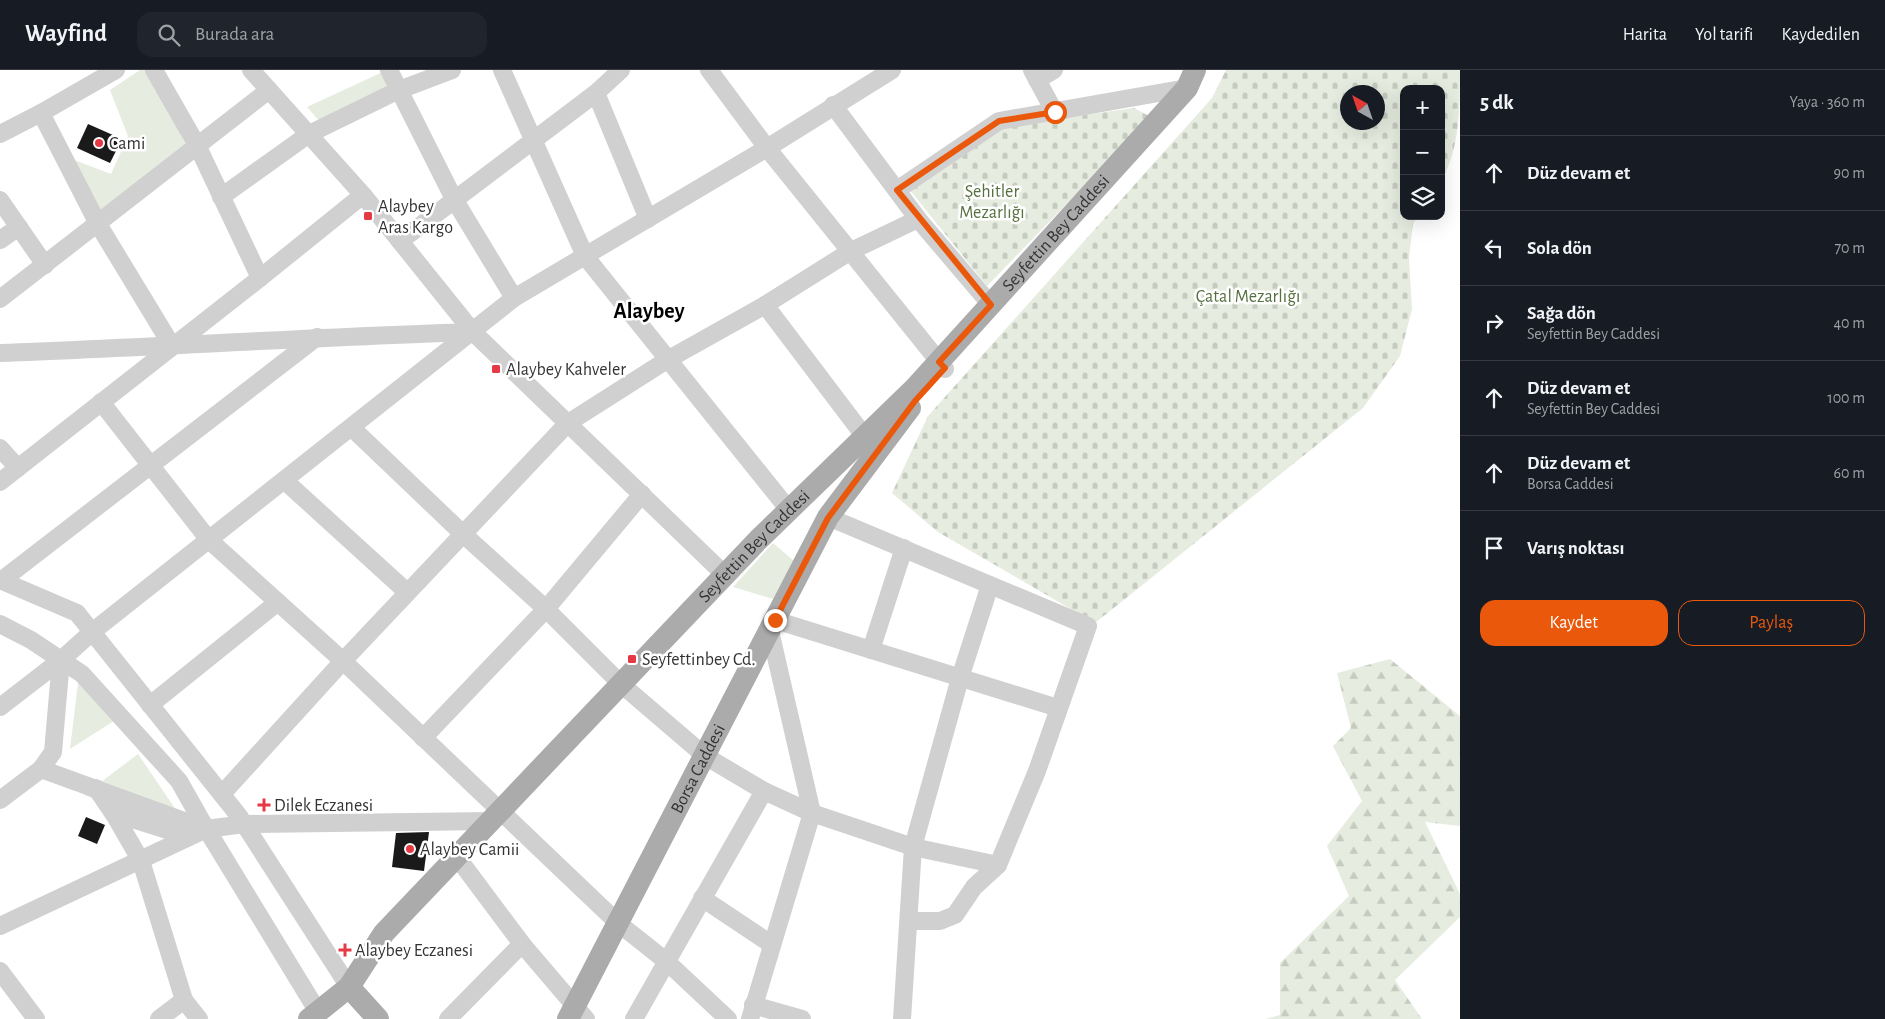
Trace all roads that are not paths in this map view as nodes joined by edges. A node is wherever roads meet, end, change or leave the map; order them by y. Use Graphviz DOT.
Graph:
graph roads {
  1 [pos="116,70"];
  2 [pos="154,70"];
  3 [pos="251,70"];
  4 [pos="389,70"];
  5 [pos="452,70"];
  6 [pos="502,70"];
  7 [pos="621,70"];
  8 [pos="709,70"];
  9 [pos="892,70"];
  10 [pos="1054,70"];
  11 [pos="1034,75"];
  12 [pos="1197,78"];
  13 [pos="269,90"];
  14 [pos="399,90"];
  15 [pos="596,93"];
  16 [pos="834,105"];
  17 [pos="1055,112"];
  18 [pos="41,113"];
  19 [pos="0,134"];
  20 [pos="309,134"];
  21 [pos="532,141"];
  22 [pos="198,147"];
  23 [pos="767,148"];
  24 [pos="897,190"];
  25 [pos="362,195"];
  26 [pos="221,197"];
  27 [pos="454,199"];
  28 [pos="0,200"];
  29 [pos="648,219"];
  30 [pos="918,219"];
  31 [pos="98,224"];
  32 [pos="19,227"];
  33 [pos="0,240"];
  34 [pos="400,241"];
  35 [pos="851,251"];
  36 [pos="585,256"];
  37 [pos="45,265"];
  38 [pos="260,278"];
  39 [pos="514,298"];
  40 [pos="0,299"];
  41 [pos="765,305"];
  42 [pos="994,308"];
  43 [pos="473,332"];
  44 [pos="317,337"];
  45 [pos="172,346"];
  46 [pos="0,353"];
  47 [pos="667,360"];
  48 [pos="942,365"];
  49 [pos="102,402"];
  50 [pos="568,423"];
  51 [pos="352,428"];
  52 [pos="873,442"];
  53 [pos="0,448"];
  54 [pos="151,467"];
  55 [pos="18,468"];
  56 [pos="285,481"];
  57 [pos="0,482"];
  58 [pos="642,494"];
  59 [pos="796,504"];
  60 [pos="828,518"];
  61 [pos="463,534"];
  62 [pos="209,540"];
  63 [pos="904,548"];
  64 [pos="725,575"];
  65 [pos="1,580"];
  66 [pos="990,585"];
  67 [pos="407,592"];
  68 [pos="278,602"];
  69 [pos="546,609"];
  70 [pos="0,624"];
  71 [pos="772,626"];
  72 [pos="92,632"];
  73 [pos="871,650"];
  74 [pos="61,660"];
  75 [pos="343,661"];
  76 [pos="960,678"];
  77 [pos="621,684"];
  78 [pos="150,705"];
  79 [pos="0,706"];
  80 [pos="1058,708"];
  81 [pos="423,738"];
  82 [pos="705,756"];
  83 [pos="41,769"];
  84 [pos="96,788"];
  85 [pos="764,791"];
  86 [pos="222,794"];
  87 [pos="0,800"];
  88 [pos="113,813"];
  89 [pos="812,814"];
  90 [pos="495,816"];
  91 [pos="245,824"];
  92 [pos="206,829"];
  93 [pos="189,837"];
  94 [pos="913,847"];
  95 [pos="456,857"];
  96 [pos="141,861"];
  97 [pos="998,865"];
  98 [pos="702,898"];
  99 [pos="909,921"];
  100 [pos="618,923"];
  101 [pos="0,926"];
  102 [pos="522,944"];
  103 [pos="772,944"];
  104 [pos="666,961"];
  105 [pos="0,970"];
  106 [pos="349,988"];
  107 [pos="184,1000"];
  108 [pos="752,1012"];
  109 [pos="577,1015"];
  110 [pos="317,1017"];
  111 [pos="36,1019"];
  112 [pos="159,1019"];
  113 [pos="199,1019"];
  114 [pos="378,1019"];
  115 [pos="448,1019"];
  116 [pos="634,1019"];
  117 [pos="728,1019"];
  118 [pos="802,1019"];
  119 [pos="902,1019"];
  1 -- 18 [label="street"];
  2 -- 22 [label="street"];
  3 -- 13 [label="street"];
  4 -- 14 [label="street"];
  5 -- 14 [label="street"];
  6 -- 21 [label="street"];
  7 -- 15 [label="street"];
  8 -- 23 [label="street"];
  9 -- 16 [label="street"];
  10 -- 11 [label="street"];
  11 -- 17 [label="street"];
  12 -- 17 [label="street"];
  12 -- 42 [label="main road, Seyfettin Bey Caddesi"];
  13 -- 20 [label="street"];
  13 -- 22 [label="street"];
  14 -- 20 [label="street"];
  14 -- 27 [label="street"];
  15 -- 21 [label="street"];
  15 -- 29 [label="street"];
  16 -- 23 [label="street"];
  16 -- 24 [label="street"];
  17 -- 24 [label="street"];
  18 -- 19 [label="street"];
  18 -- 31 [label="street"];
  20 -- 25 [label="street"];
  20 -- 26 [label="street"];
  21 -- 27 [label="street"];
  21 -- 36 [label="street"];
  22 -- 26 [label="street"];
  22 -- 31 [label="street"];
  23 -- 29 [label="street"];
  23 -- 35 [label="street"];
  24 -- 30 [label="street"];
  25 -- 34 [label="street"];
  25 -- 38 [label="street"];
  26 -- 38 [label="street"];
  27 -- 34 [label="street"];
  27 -- 39 [label="street"];
  28 -- 32 [label="street"];
  29 -- 36 [label="street"];
  30 -- 35 [label="street"];
  30 -- 42 [label="street"];
  31 -- 37 [label="street"];
  31 -- 45 [label="street"];
  32 -- 33 [label="street"];
  32 -- 37 [label="street"];
  34 -- 43 [label="street"];
  35 -- 41 [label="street"];
  35 -- 48 [label="street"];
  36 -- 39 [label="street"];
  36 -- 47 [label="street"];
  37 -- 40 [label="street"];
  38 -- 45 [label="street"];
  39 -- 43 [label="street"];
  41 -- 47 [label="street"];
  41 -- 52 [label="street"];
  42 -- 48 [label="main road, Seyfettin Bey Caddesi"];
  43 -- 44 [label="street"];
  43 -- 50 [label="street"];
  43 -- 51 [label="street"];
  44 -- 45 [label="street"];
  44 -- 54 [label="street"];
  45 -- 46 [label="street"];
  45 -- 49 [label="street"];
  47 -- 50 [label="street"];
  47 -- 59 [label="street"];
  48 -- 52 [label="main road, Seyfettin Bey Caddesi"];
  49 -- 54 [label="street"];
  49 -- 55 [label="street"];
  50 -- 58 [label="street"];
  50 -- 61 [label="street"];
  51 -- 56 [label="street"];
  51 -- 61 [label="street"];
  52 -- 59 [label="main road, Seyfettin Bey Caddesi"];
  52 -- 60 [label="main road, Seyfettin Bey Caddesi"];
  53 -- 55 [label="street"];
  54 -- 62 [label="street"];
  54 -- 65 [label="street"];
  55 -- 57 [label="street"];
  56 -- 62 [label="street"];
  56 -- 67 [label="street"];
  58 -- 64 [label="street"];
  58 -- 69 [label="street"];
  59 -- 60 [label="main road"];
  59 -- 64 [label="main road, Seyfettin Bey Caddesi"];
  60 -- 63 [label="street"];
  60 -- 71 [label="main road, Borsa Caddesi"];
  61 -- 67 [label="street"];
  61 -- 69 [label="street"];
  62 -- 68 [label="street"];
  62 -- 72 [label="street"];
  63 -- 66 [label="street"];
  63 -- 73 [label="street"];
  64 -- 77 [label="main road, Seyfettin Bey Caddesi"];
  65 -- 72 [label="street"];
  66 -- 76 [label="street"];
  66 -- 80 [label="street"];
  67 -- 75 [label="street"];
  68 -- 75 [label="street"];
  68 -- 78 [label="street"];
  69 -- 77 [label="street"];
  69 -- 81 [label="street"];
  70 -- 74 [label="street"];
  71 -- 73 [label="street"];
  71 -- 82 [label="main road, Borsa Caddesi"];
  71 -- 89 [label="street"];
  72 -- 74 [label="street"];
  72 -- 78 [label="street"];
  73 -- 76 [label="street"];
  74 -- 79 [label="street"];
  74 -- 83 [label="street"];
  74 -- 92 [label="street"];
  75 -- 81 [label="street"];
  75 -- 86 [label="street"];
  76 -- 80 [label="street"];
  76 -- 94 [label="street"];
  77 -- 82 [label="street"];
  77 -- 90 [label="main road, Seyfettin Bey Caddesi"];
  78 -- 86 [label="street"];
  80 -- 97 [label="street"];
  81 -- 90 [label="street"];
  82 -- 85 [label="street"];
  82 -- 100 [label="main road, Borsa Caddesi"];
  83 -- 84 [label="street"];
  83 -- 87 [label="street"];
  84 -- 88 [label="street"];
  84 -- 92 [label="street"];
  85 -- 89 [label="street"];
  85 -- 98 [label="street"];
  86 -- 91 [label="street"];
  88 -- 93 [label="street"];
  88 -- 96 [label="street"];
  89 -- 94 [label="street"];
  89 -- 103 [label="street"];
  90 -- 91 [label="street"];
  90 -- 95 [label="main road, Seyfettin Bey Caddesi"];
  90 -- 100 [label="street"];
  91 -- 92 [label="street"];
  91 -- 106 [label="street"];
  92 -- 93 [label="street"];
  92 -- 110 [label="street"];
  93 -- 96 [label="street"];
  94 -- 97 [label="street"];
  94 -- 99 [label="street"];
  95 -- 102 [label="street"];
  95 -- 106 [label="main road, Seyfettin Bey Caddesi"];
  96 -- 101 [label="street"];
  96 -- 107 [label="street"];
  97 -- 99 [label="street"];
  98 -- 103 [label="street"];
  98 -- 104 [label="street"];
  99 -- 119 [label="street"];
  100 -- 104 [label="street"];
  100 -- 109 [label="main road, Borsa Caddesi"];
  102 -- 109 [label="street"];
  102 -- 115 [label="street"];
  103 -- 108 [label="street"];
  104 -- 116 [label="street"];
  104 -- 117 [label="street"];
  105 -- 111 [label="street"];
  106 -- 110 [label="main road, Seyfettin Bey Caddesi"];
  106 -- 114 [label="main road"];
  107 -- 112 [label="street"];
  107 -- 113 [label="street"];
  108 -- 118 [label="street"];
}
